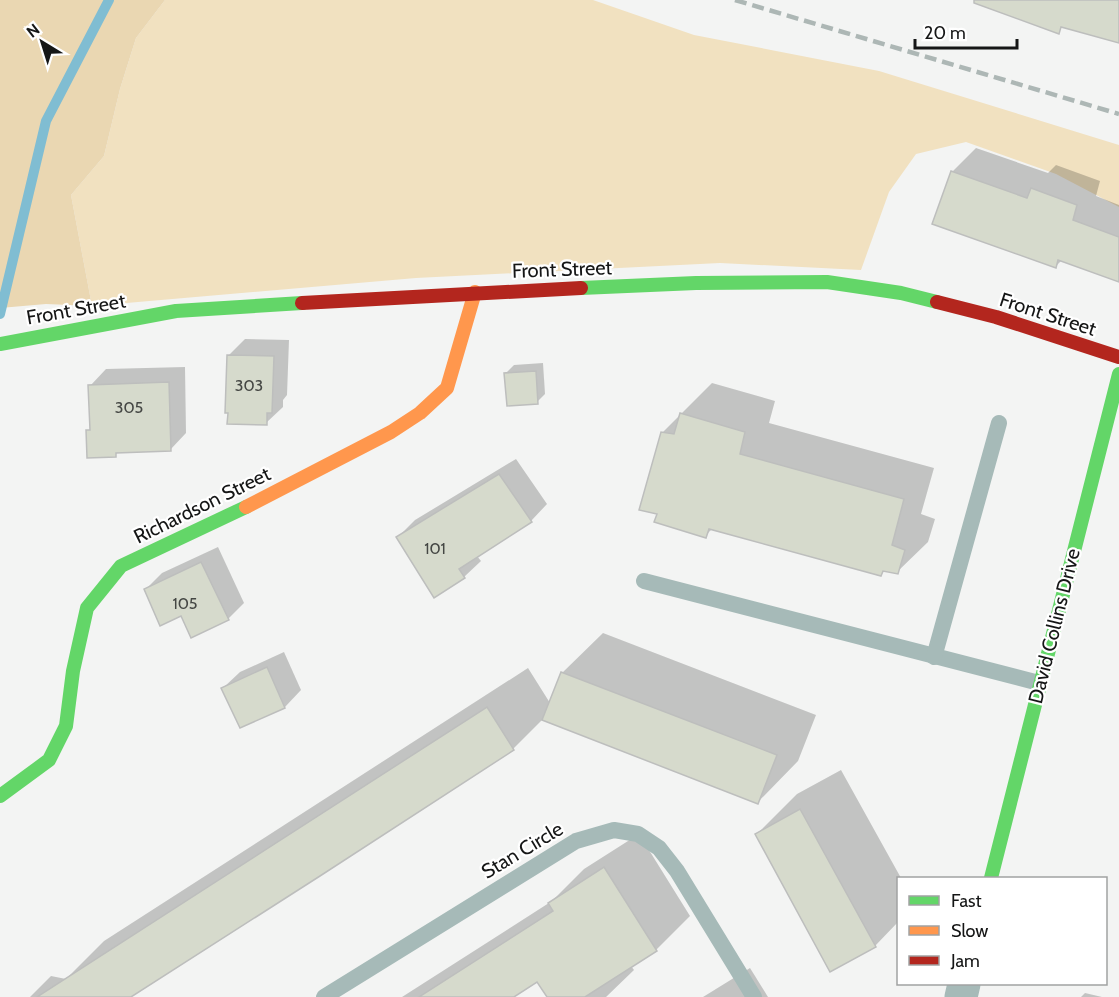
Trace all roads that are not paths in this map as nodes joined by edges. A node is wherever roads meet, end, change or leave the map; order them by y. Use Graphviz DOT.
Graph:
graph roads {
  1 [pos="475,292"];
  2 [pos="0,344"];
  3 [pos="1119,357"];
  4 [pos="1119,374"];
  5 [pos="999,423"];
  6 [pos="644,581"];
  7 [pos="934,657"];
  8 [pos="1039,683"];
  9 [pos="0,796"];
  10 [pos="991,877"];
  11 [pos="324,997"];
  12 [pos="754,997"];
  1 -- 2 [label="street, Front Street"];
  1 -- 3 [label="street, Front Street"];
  1 -- 9 [label="street, Richardson Street"];
  4 -- 8 [label="street, David Collins Drive"];
  5 -- 7 [label="lane"];
  6 -- 7 [label="lane"];
  7 -- 8 [label="lane"];
  8 -- 10 [label="street, David Collins Drive"];
  11 -- 12 [label="lane, Stan Circle"];
}
